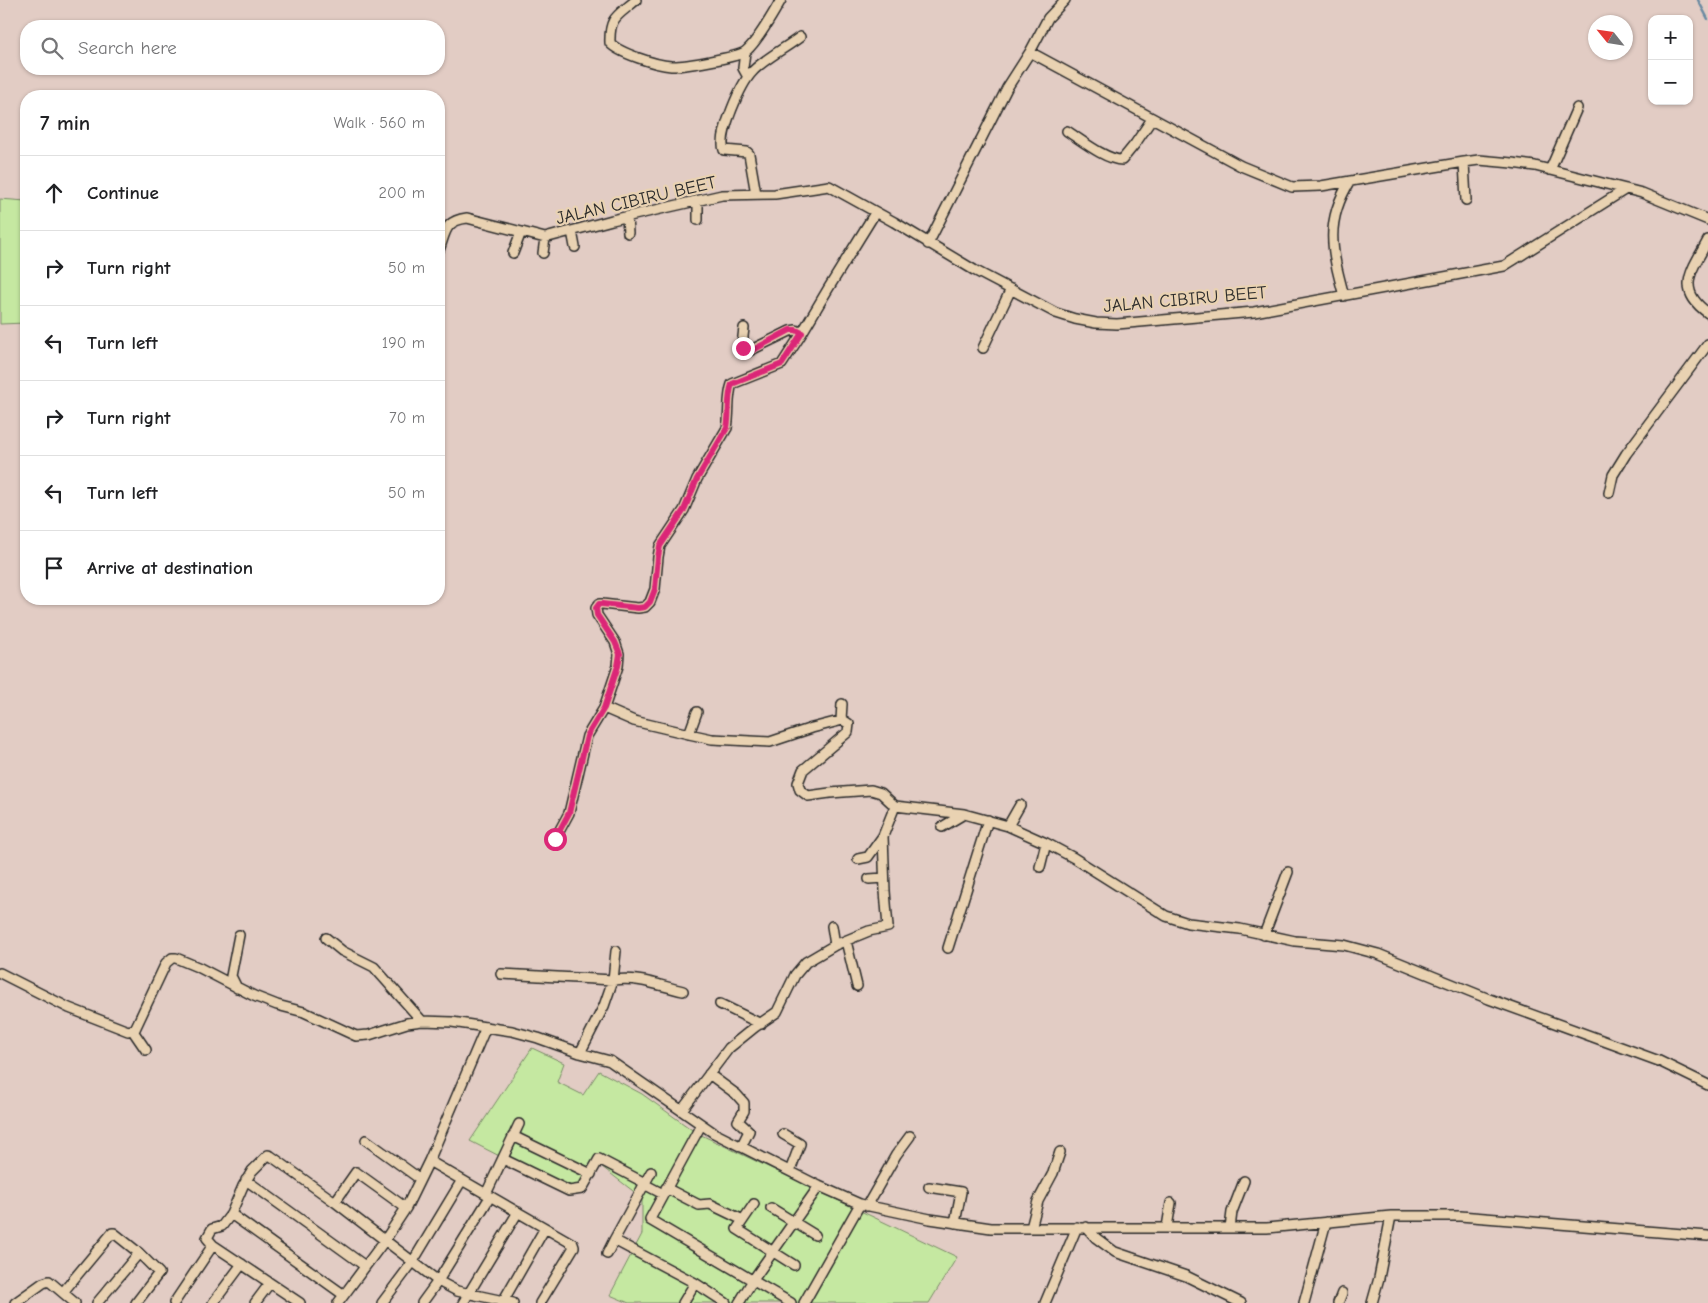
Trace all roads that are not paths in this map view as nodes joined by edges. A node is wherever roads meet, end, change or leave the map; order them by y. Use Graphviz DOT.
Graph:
graph roads {
  1 [pos="636,0"];
  2 [pos="781,0"];
  3 [pos="1065,0"];
  4 [pos="800,37"];
  5 [pos="745,52"];
  6 [pos="1030,52"];
  7 [pos="748,77"];
  8 [pos="1577,108"];
  9 [pos="1152,119"];
  10 [pos="1067,131"];
  11 [pos="1464,162"];
  12 [pos="1550,170"];
  13 [pos="1350,181"];
  14 [pos="1626,190"];
  15 [pos="756,194"];
  16 [pos="1466,200"];
  17 [pos="698,201"];
  18 [pos="875,213"];
  19 [pos="627,217"];
  20 [pos="698,220"];
  21 [pos="1708,220"];
  22 [pos="572,231"];
  23 [pos="521,232"];
  24 [pos="628,233"];
  25 [pos="445,234"];
  26 [pos="545,238"];
  27 [pos="1708,240"];
  28 [pos="928,244"];
  29 [pos="575,247"];
  30 [pos="513,253"];
  31 [pos="543,253"];
  32 [pos="1011,289"];
  33 [pos="1344,296"];
  34 [pos="1708,313"];
  35 [pos="744,328"];
  36 [pos="802,333"];
  37 [pos="1708,344"];
  38 [pos="983,348"];
  39 [pos="1609,494"];
  40 [pos="842,704"];
  41 [pos="604,708"];
  42 [pos="697,712"];
  43 [pos="841,720"];
  44 [pos="689,734"];
  45 [pos="1020,805"];
  46 [pos="895,806"];
  47 [pos="964,814"];
  48 [pos="988,820"];
  49 [pos="1008,826"];
  50 [pos="942,827"];
  51 [pos="883,836"];
  52 [pos="555,839"];
  53 [pos="1046,843"];
  54 [pos="858,860"];
  55 [pos="1040,866"];
  56 [pos="1288,872"];
  57 [pos="884,878"];
  58 [pos="869,879"];
  59 [pos="832,926"];
  60 [pos="239,935"];
  61 [pos="1264,935"];
  62 [pos="326,938"];
  63 [pos="846,941"];
  64 [pos="835,945"];
  65 [pos="948,948"];
  66 [pos="616,951"];
  67 [pos="0,973"];
  68 [pos="501,974"];
  69 [pos="613,980"];
  70 [pos="857,986"];
  71 [pos="238,988"];
  72 [pos="683,991"];
  73 [pos="720,1004"];
  74 [pos="422,1021"];
  75 [pos="761,1024"];
  76 [pos="486,1027"];
  77 [pos="132,1030"];
  78 [pos="146,1050"];
  79 [pos="580,1053"];
  80 [pos="709,1074"];
  81 [pos="1708,1085"];
  82 [pos="682,1110"];
  83 [pos="519,1124"];
  84 [pos="702,1124"];
  85 [pos="782,1134"];
  86 [pos="513,1136"];
  87 [pos="910,1136"];
  88 [pos="366,1140"];
  89 [pos="741,1147"];
  90 [pos="1060,1152"];
  91 [pos="503,1159"];
  92 [pos="429,1161"];
  93 [pos="790,1171"];
  94 [pos="651,1172"];
  95 [pos="591,1174"];
  96 [pos="420,1179"];
  97 [pos="246,1180"];
  98 [pos="462,1180"];
  99 [pos="1244,1181"];
  100 [pos="644,1183"];
  101 [pos="819,1186"];
  102 [pos="929,1187"];
  103 [pos="664,1191"];
  104 [pos="488,1196"];
  105 [pos="335,1202"];
  106 [pos="1171,1203"];
  107 [pos="754,1204"];
  108 [pos="864,1205"];
  109 [pos="406,1208"];
  110 [pos="771,1208"];
  111 [pos="518,1212"];
  112 [pos="231,1214"];
  113 [pos="1391,1216"];
  114 [pos="743,1220"];
  115 [pos="794,1222"];
  116 [pos="1326,1222"];
  117 [pos="955,1223"];
  118 [pos="1082,1227"];
  119 [pos="1167,1227"];
  120 [pos="545,1228"];
  121 [pos="1031,1228"];
  122 [pos="1230,1228"];
  123 [pos="815,1235"];
  124 [pos="1708,1236"];
  125 [pos="386,1240"];
  126 [pos="614,1240"];
  127 [pos="213,1244"];
  128 [pos="774,1251"];
  129 [pos="139,1253"];
  130 [pos="607,1254"];
  131 [pos="412,1263"];
  132 [pos="242,1264"];
  133 [pos="794,1265"];
  134 [pos="365,1266"];
  135 [pos="753,1280"];
  136 [pos="438,1282"];
  137 [pos="270,1283"];
  138 [pos="695,1283"];
  139 [pos="63,1292"];
  140 [pos="1342,1293"];
  141 [pos="469,1294"];
  142 [pos="341,1299"];
  143 [pos="73,1302"];
  144 [pos="297,1302"];
  145 [pos="507,1302"];
  146 [pos="16,1303"];
  147 [pos="97,1303"];
  148 [pos="136,1303"];
  149 [pos="174,1303"];
  150 [pos="213,1303"];
  151 [pos="255,1303"];
  152 [pos="382,1303"];
  153 [pos="422,1303"];
  154 [pos="462,1303"];
  155 [pos="540,1303"];
  156 [pos="683,1303"];
  157 [pos="726,1303"];
  158 [pos="739,1303"];
  159 [pos="791,1303"];
  160 [pos="804,1303"];
  161 [pos="1045,1303"];
  162 [pos="1241,1303"];
  163 [pos="1304,1303"];
  164 [pos="1338,1303"];
  165 [pos="1372,1303"];
  1 -- 5 [label="street"];
  2 -- 5 [label="street"];
  3 -- 6 [label="street"];
  4 -- 7 [label="street"];
  5 -- 7 [label="street"];
  6 -- 9 [label="street"];
  6 -- 28 [label="street"];
  7 -- 15 [label="street"];
  8 -- 12 [label="street"];
  9 -- 10 [label="street"];
  9 -- 13 [label="street"];
  11 -- 12 [label="street"];
  11 -- 13 [label="street"];
  11 -- 16 [label="street"];
  12 -- 14 [label="street"];
  13 -- 33 [label="street"];
  14 -- 21 [label="street"];
  14 -- 33 [label="street, JALAN CIBIRU BEET"];
  15 -- 17 [label="street, JALAN CIBIRU BEET"];
  15 -- 18 [label="street, JALAN CIBIRU BEET"];
  17 -- 19 [label="street, JALAN CIBIRU BEET"];
  17 -- 20 [label="street"];
  18 -- 28 [label="street, JALAN CIBIRU BEET"];
  18 -- 36 [label="street"];
  19 -- 22 [label="street, JALAN CIBIRU BEET"];
  19 -- 24 [label="street"];
  22 -- 26 [label="street, JALAN CIBIRU BEET"];
  22 -- 29 [label="street"];
  23 -- 25 [label="street, JALAN CIBIRU BEET"];
  23 -- 26 [label="street, JALAN CIBIRU BEET"];
  23 -- 30 [label="street"];
  26 -- 31 [label="street"];
  27 -- 34 [label="street"];
  28 -- 32 [label="street, JALAN CIBIRU BEET"];
  32 -- 33 [label="street, JALAN CIBIRU BEET"];
  32 -- 38 [label="street"];
  35 -- 36 [label="street"];
  36 -- 41 [label="street"];
  37 -- 39 [label="street"];
  40 -- 43 [label="street"];
  41 -- 44 [label="street"];
  41 -- 52 [label="street"];
  42 -- 44 [label="street"];
  43 -- 44 [label="street"];
  43 -- 46 [label="street"];
  45 -- 49 [label="street"];
  46 -- 47 [label="street"];
  46 -- 51 [label="street"];
  47 -- 48 [label="street"];
  47 -- 50 [label="street"];
  48 -- 49 [label="street"];
  48 -- 65 [label="street"];
  49 -- 53 [label="street"];
  51 -- 54 [label="street"];
  51 -- 57 [label="street"];
  53 -- 55 [label="street"];
  53 -- 61 [label="street"];
  56 -- 61 [label="street"];
  57 -- 58 [label="street"];
  57 -- 63 [label="street"];
  59 -- 64 [label="street"];
  60 -- 71 [label="street"];
  61 -- 81 [label="street"];
  62 -- 74 [label="street"];
  63 -- 64 [label="street"];
  63 -- 70 [label="street"];
  64 -- 75 [label="street"];
  66 -- 69 [label="street"];
  67 -- 77 [label="street"];
  68 -- 69 [label="street"];
  69 -- 72 [label="street"];
  69 -- 79 [label="street"];
  71 -- 74 [label="street"];
  71 -- 77 [label="street"];
  73 -- 75 [label="street"];
  74 -- 76 [label="street"];
  75 -- 80 [label="street"];
  76 -- 79 [label="street"];
  76 -- 92 [label="street"];
  77 -- 78 [label="street"];
  79 -- 82 [label="street"];
  80 -- 82 [label="street"];
  80 -- 89 [label="street"];
  82 -- 84 [label="street"];
  83 -- 86 [label="street"];
  84 -- 89 [label="street"];
  84 -- 103 [label="street"];
  85 -- 93 [label="street"];
  86 -- 91 [label="street"];
  86 -- 95 [label="street"];
  87 -- 108 [label="street"];
  88 -- 96 [label="street"];
  89 -- 93 [label="street"];
  90 -- 121 [label="street"];
  91 -- 95 [label="street"];
  91 -- 104 [label="street"];
  92 -- 96 [label="street"];
  92 -- 98 [label="street"];
  93 -- 101 [label="street"];
  94 -- 100 [label="street"];
  95 -- 100 [label="street"];
  96 -- 109 [label="street"];
  97 -- 105 [label="street"];
  97 -- 112 [label="street"];
  97 -- 134 [label="street"];
  98 -- 104 [label="street"];
  98 -- 131 [label="street"];
  99 -- 122 [label="street"];
  100 -- 103 [label="street"];
  100 -- 126 [label="street"];
  101 -- 108 [label="street"];
  101 -- 115 [label="street"];
  102 -- 117 [label="street"];
  103 -- 114 [label="street"];
  103 -- 135 [label="street"];
  104 -- 111 [label="street"];
  104 -- 136 [label="street"];
  105 -- 109 [label="street"];
  105 -- 125 [label="street"];
  106 -- 119 [label="street"];
  107 -- 114 [label="street"];
  108 -- 117 [label="street"];
  108 -- 160 [label="street"];
  109 -- 125 [label="street"];
  110 -- 115 [label="street"];
  111 -- 120 [label="street"];
  111 -- 141 [label="street"];
  112 -- 127 [label="street"];
  112 -- 142 [label="street"];
  113 -- 116 [label="street"];
  113 -- 124 [label="street"];
  113 -- 165 [label="street"];
  114 -- 128 [label="street"];
  115 -- 123 [label="street"];
  115 -- 128 [label="street"];
  116 -- 122 [label="street"];
  116 -- 163 [label="street"];
  117 -- 121 [label="street"];
  118 -- 119 [label="street"];
  118 -- 121 [label="street"];
  118 -- 161 [label="street"];
  118 -- 162 [label="street"];
  119 -- 122 [label="street"];
  120 -- 145 [label="street"];
  120 -- 155 [label="street"];
  125 -- 131 [label="street"];
  125 -- 134 [label="street"];
  126 -- 130 [label="street"];
  126 -- 138 [label="street"];
  127 -- 132 [label="street"];
  127 -- 149 [label="street"];
  128 -- 133 [label="street"];
  128 -- 135 [label="street"];
  129 -- 139 [label="street"];
  129 -- 147 [label="street"];
  129 -- 148 [label="street"];
  131 -- 136 [label="street"];
  131 -- 152 [label="street"];
  132 -- 137 [label="street"];
  132 -- 150 [label="street"];
  134 -- 142 [label="street"];
  135 -- 158 [label="street"];
  135 -- 159 [label="street"];
  136 -- 141 [label="street"];
  136 -- 153 [label="street"];
  137 -- 144 [label="street"];
  137 -- 151 [label="street"];
  138 -- 156 [label="street"];
  138 -- 157 [label="street"];
  139 -- 143 [label="street"];
  139 -- 146 [label="street"];
  140 -- 164 [label="street"];
  141 -- 145 [label="street"];
  141 -- 154 [label="street"];
}
